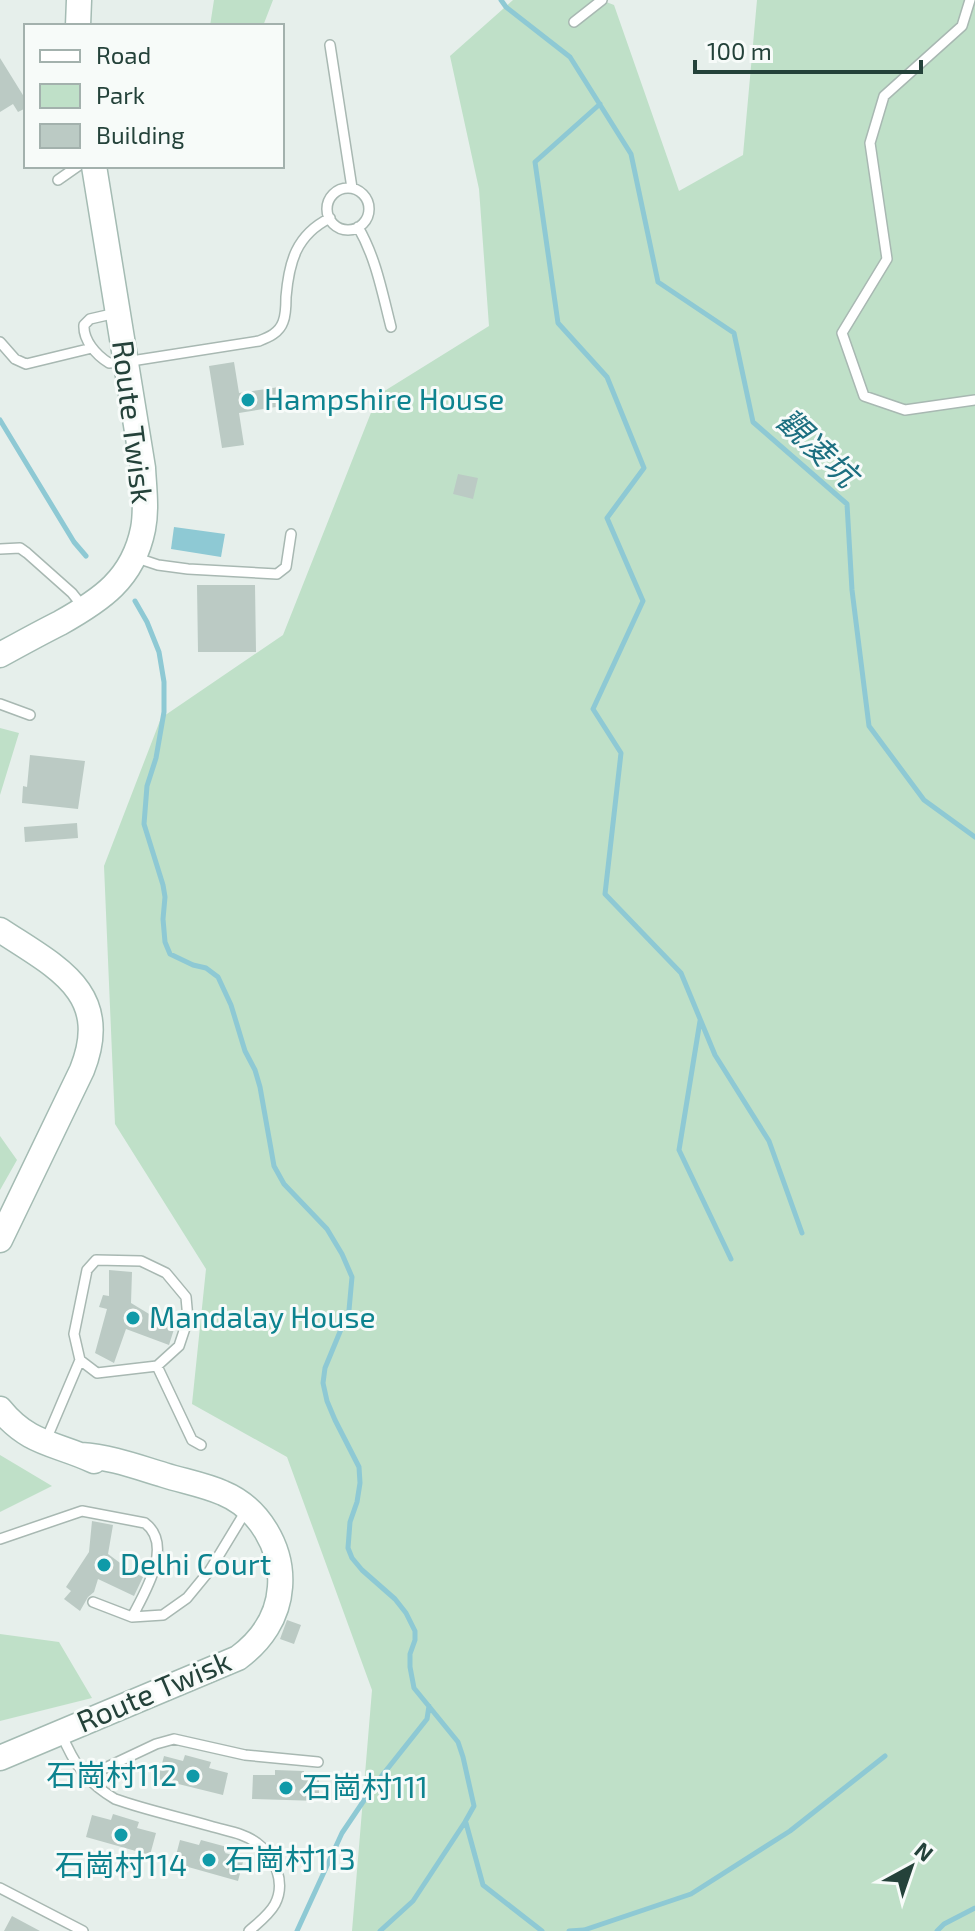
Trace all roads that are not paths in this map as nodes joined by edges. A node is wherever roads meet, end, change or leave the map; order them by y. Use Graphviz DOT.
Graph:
graph roads {
  1 [pos="79,0"];
  2 [pos="602,0"];
  3 [pos="970,0"];
  4 [pos="574,22"];
  5 [pos="78,24"];
  6 [pos="330,45"];
  7 [pos="75,168"];
  8 [pos="94,168"];
  9 [pos="58,180"];
  10 [pos="352,188"];
  11 [pos="330,218"];
  12 [pos="358,227"];
  13 [pos="117,312"];
  14 [pos="391,327"];
  15 [pos="0,342"];
  16 [pos="92,348"];
  17 [pos="125,362"];
  18 [pos="975,400"];
  19 [pos="291,534"];
  20 [pos="0,549"];
  21 [pos="134,557"];
  22 [pos="84,609"];
  23 [pos="0,655"];
  24 [pos="0,704"];
  25 [pos="30,715"];
  26 [pos="0,930"];
  27 [pos="0,1240"];
  28 [pos="80,1360"];
  29 [pos="157,1366"];
  30 [pos="0,1409"];
  31 [pos="45,1443"];
  32 [pos="201,1445"];
  33 [pos="247,1509"];
  34 [pos="0,1539"];
  35 [pos="93,1602"];
  36 [pos="132,1617"];
  37 [pos="61,1733"];
  38 [pos="0,1758"];
  39 [pos="318,1762"];
  40 [pos="86,1777"];
  41 [pos="0,1888"];
  42 [pos="83,1931"];
  43 [pos="249,1931"];
  1 -- 5 [label="main road"];
  2 -- 4 [label="lane"];
  3 -- 18 [label="lane"];
  6 -- 10 [label="lane"];
  7 -- 9 [label="lane"];
  8 -- 13 [label="main road, Route Twisk"];
  10 -- 11 [label="lane"];
  10 -- 12 [label="lane"];
  11 -- 12 [label="lane"];
  11 -- 17 [label="lane"];
  12 -- 14 [label="lane"];
  13 -- 16 [label="lane"];
  13 -- 17 [label="main road, Route Twisk"];
  15 -- 16 [label="lane"];
  16 -- 17 [label="lane"];
  17 -- 21 [label="main road, Route Twisk"];
  19 -- 21 [label="lane"];
  20 -- 22 [label="lane"];
  21 -- 22 [label="main road, Route Twisk"];
  22 -- 23 [label="main road, Route Twisk"];
  24 -- 25 [label="lane"];
  26 -- 27 [label="main road"];
  28 -- 29 [label="lane"];
  28 -- 29 [label="lane"];
  28 -- 31 [label="lane"];
  29 -- 32 [label="lane"];
  30 -- 31 [label="main road, Route Twisk"];
  31 -- 33 [label="main road, Route Twisk"];
  33 -- 36 [label="lane"];
  33 -- 37 [label="main road, Route Twisk"];
  34 -- 36 [label="lane"];
  35 -- 36 [label="lane"];
  37 -- 38 [label="main road, Route Twisk"];
  37 -- 40 [label="lane"];
  39 -- 40 [label="lane"];
  40 -- 43 [label="lane"];
  41 -- 42 [label="lane"];
}
